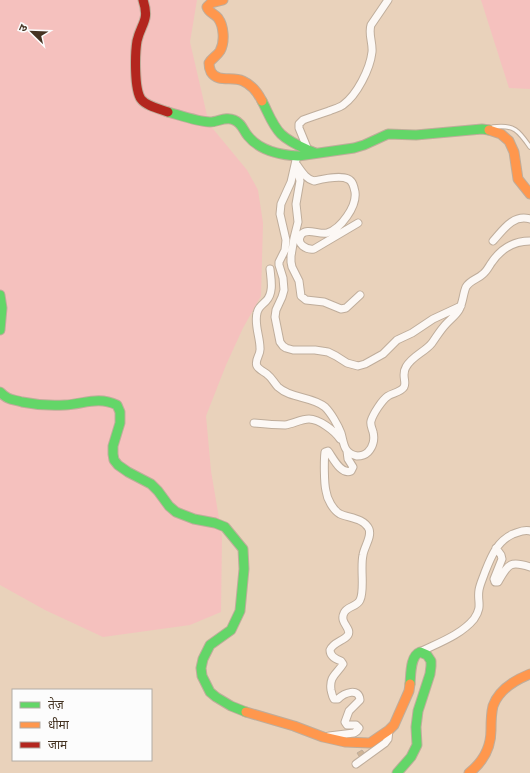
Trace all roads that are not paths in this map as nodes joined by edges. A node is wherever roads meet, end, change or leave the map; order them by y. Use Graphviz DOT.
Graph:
graph roads {
  1 [pos="143,0"];
  2 [pos="223,0"];
  3 [pos="388,0"];
  4 [pos="482,129"];
  5 [pos="530,147"];
  6 [pos="312,152"];
  7 [pos="296,160"];
  8 [pos="530,194"];
  9 [pos="529,220"];
  10 [pos="358,223"];
  11 [pos="493,241"];
  12 [pos="530,241"];
  13 [pos="270,269"];
  14 [pos="0,295"];
  15 [pos="360,295"];
  16 [pos="461,306"];
  17 [pos="0,330"];
  18 [pos="0,392"];
  19 [pos="254,423"];
  20 [pos="346,449"];
  21 [pos="530,531"];
  22 [pos="496,548"];
  23 [pos="530,567"];
  24 [pos="420,652"];
  25 [pos="530,674"];
  26 [pos="389,730"];
  27 [pos="323,737"];
  28 [pos="356,764"];
  29 [pos="396,773"];
  30 [pos="469,773"];
  1 -- 7 [label="main road"];
  2 -- 6 [label="main road"];
  3 -- 6 [label="street"];
  4 -- 5 [label="lane"];
  4 -- 6 [label="main road"];
  4 -- 8 [label="main road"];
  6 -- 7 [label="main road"];
  7 -- 10 [label="street"];
  7 -- 15 [label="street"];
  7 -- 16 [label="street"];
  9 -- 11 [label="street"];
  12 -- 16 [label="street"];
  13 -- 20 [label="street"];
  14 -- 17 [label="main road"];
  16 -- 20 [label="street"];
  18 -- 27 [label="main road"];
  19 -- 20 [label="street"];
  20 -- 27 [label="street"];
  21 -- 22 [label="street"];
  22 -- 23 [label="street"];
  22 -- 24 [label="street"];
  24 -- 26 [label="main road"];
  24 -- 29 [label="main road"];
  25 -- 30 [label="main road"];
  26 -- 27 [label="main road"];
  26 -- 28 [label="street"];
}
